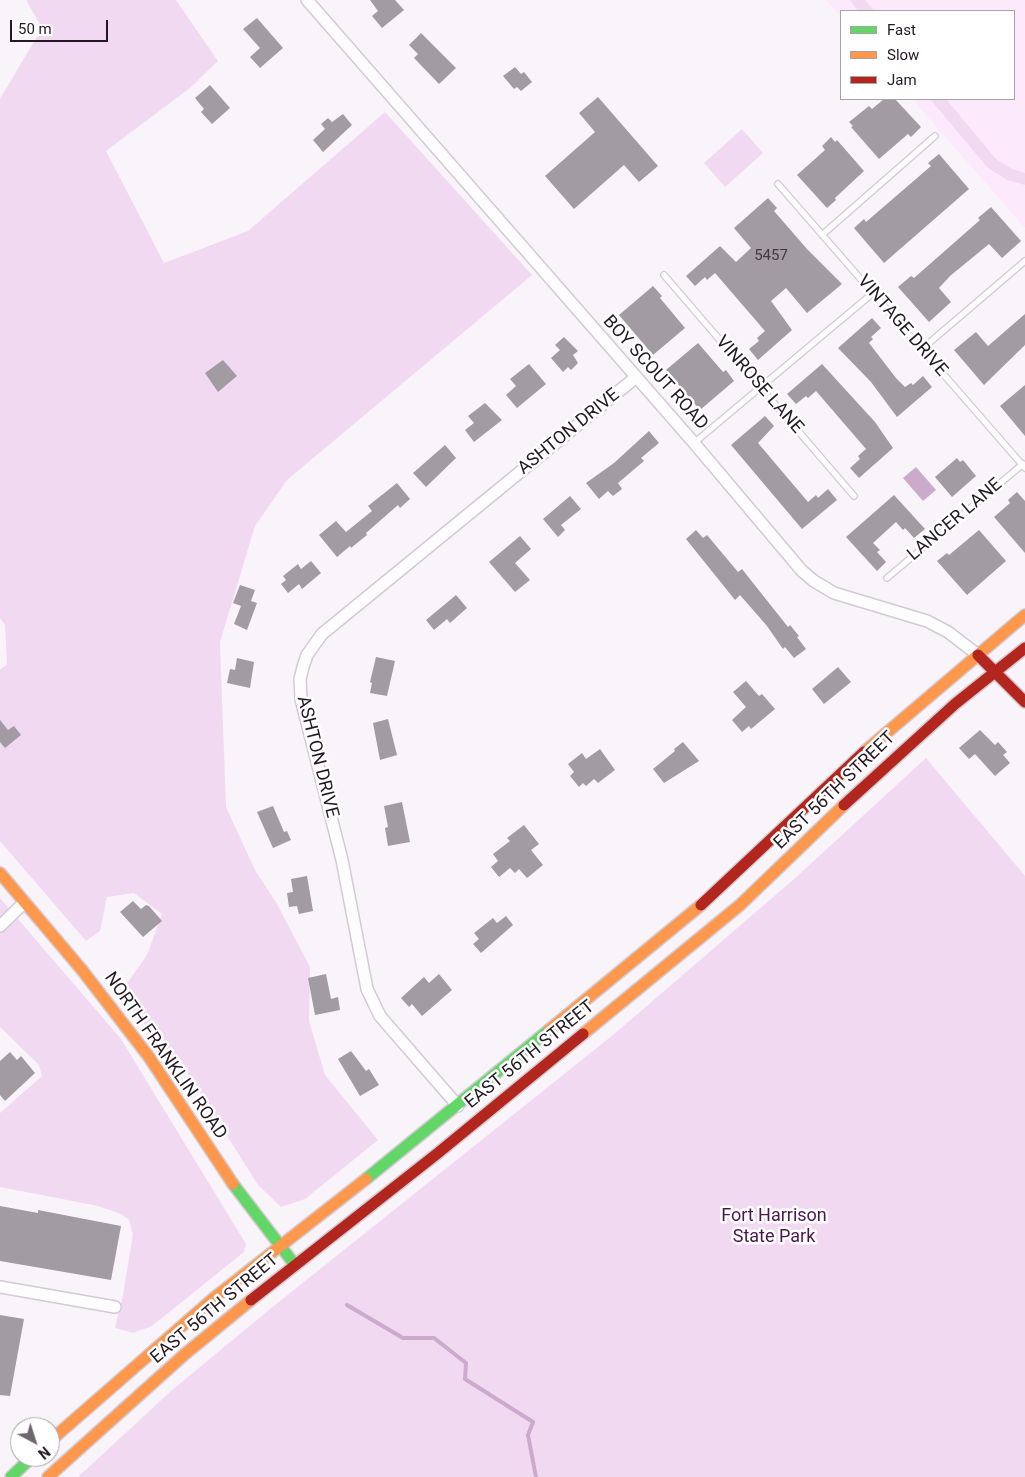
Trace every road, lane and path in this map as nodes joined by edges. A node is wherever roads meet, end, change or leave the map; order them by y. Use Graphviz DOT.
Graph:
graph roads {
  1 [pos="307,0"];
  2 [pos="935,136"];
  3 [pos="778,184"];
  4 [pos="822,234"];
  5 [pos="1025,261"];
  6 [pos="664,275"];
  7 [pos="873,293"];
  8 [pos="922,350"];
  9 [pos="635,378"];
  10 [pos="761,387"];
  11 [pos="694,443"];
  12 [pos="1024,465"];
  13 [pos="854,496"];
  14 [pos="887,578"];
  15 [pos="1025,615"];
  16 [pos="1025,648"];
  17 [pos="978,655"];
  18 [pos="997,672"];
  19 [pos="1025,702"];
  20 [pos="0,872"];
  21 [pos="25,902"];
  22 [pos="0,926"];
  23 [pos="458,1106"];
  24 [pos="278,1246"];
  25 [pos="295,1265"];
  26 [pos="0,1287"];
  27 [pos="115,1307"];
  28 [pos="60,1432"];
  29 [pos="22,1467"];
  30 [pos="11,1477"];
  31 [pos="48,1477"];
  1 -- 9 [label="street, BOY SCOUT ROAD"];
  2 -- 4 [label="lane"];
  3 -- 4 [label="lane, VINTAGE DRIVE"];
  4 -- 7 [label="lane, VINTAGE DRIVE"];
  5 -- 8 [label="lane"];
  6 -- 10 [label="lane, VINROSE LANE"];
  7 -- 8 [label="lane, VINTAGE DRIVE"];
  7 -- 10 [label="lane"];
  8 -- 12 [label="lane, VINTAGE DRIVE"];
  9 -- 11 [label="street, BOY SCOUT ROAD"];
  9 -- 23 [label="street, ASHTON DRIVE"];
  10 -- 11 [label="lane"];
  10 -- 13 [label="lane, VINROSE LANE"];
  11 -- 17 [label="street, BOY SCOUT ROAD"];
  12 -- 14 [label="lane, LANCER LANE"];
  15 -- 17 [label="main road, EAST 56TH STREET"];
  16 -- 18 [label="main road, EAST 56TH STREET"];
  17 -- 18 [label="main road, BOY SCOUT ROAD"];
  17 -- 23 [label="main road, EAST 56TH STREET"];
  18 -- 19 [label="main road, BOY SCOUT ROAD"];
  18 -- 25 [label="main road, EAST 56TH STREET"];
  20 -- 21 [label="main road, NORTH FRANKLIN ROAD"];
  21 -- 22 [label="street"];
  21 -- 24 [label="main road, NORTH FRANKLIN ROAD"];
  23 -- 24 [label="main road, EAST 56TH STREET"];
  24 -- 25 [label="main road, NORTH FRANKLIN ROAD"];
  24 -- 28 [label="main road, EAST 56TH STREET"];
  25 -- 31 [label="main road, EAST 56TH STREET"];
  26 -- 27 [label="street"];
  29 -- 30 [label="main road"];
}
